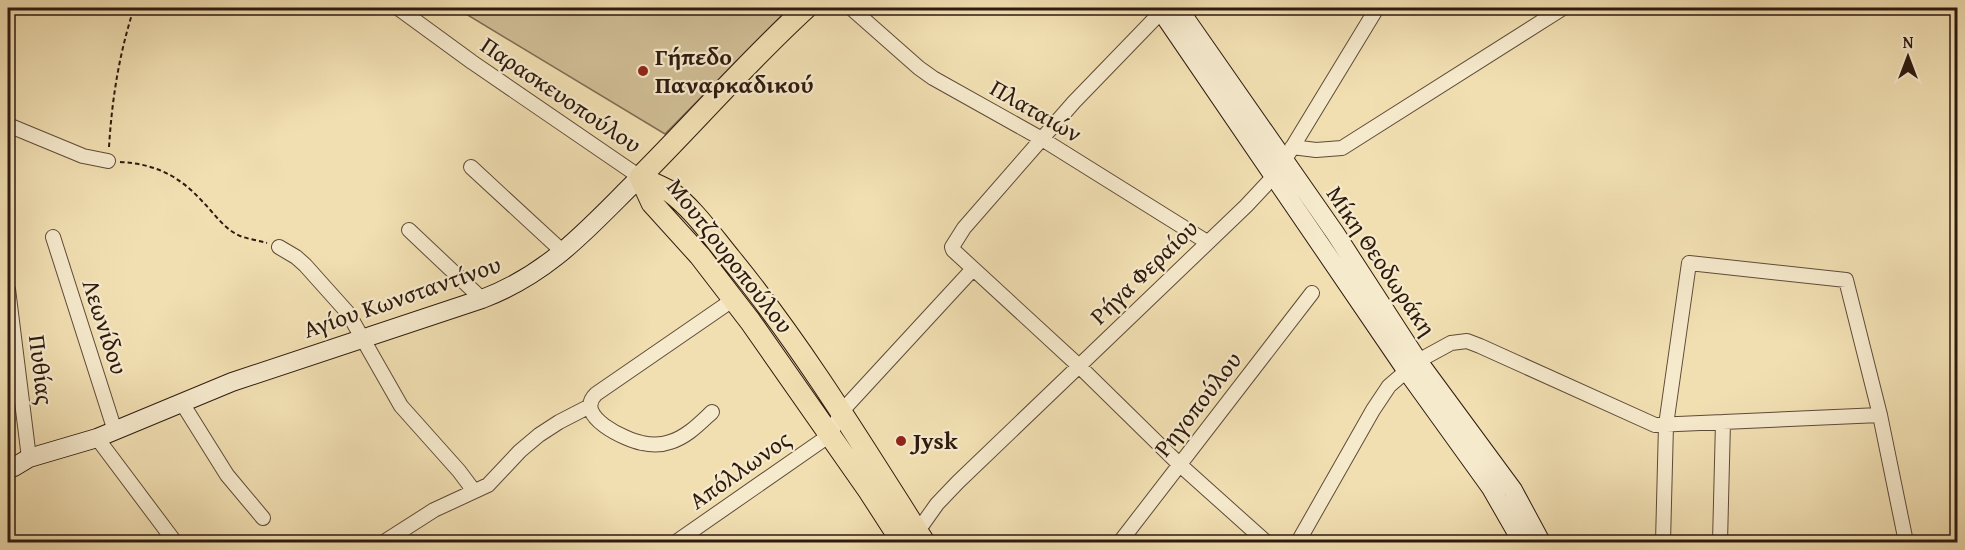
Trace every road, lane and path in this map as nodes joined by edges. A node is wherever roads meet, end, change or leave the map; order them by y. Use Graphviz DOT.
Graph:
graph roads {
  1 [pos="134,8"];
  2 [pos="398,8"];
  3 [pos="806,8"];
  4 [pos="851,8"];
  5 [pos="1166,8"];
  6 [pos="1377,8"];
  7 [pos="1563,8"];
  8 [pos="8,125"];
  9 [pos="1042,139"];
  10 [pos="108,161"];
  11 [pos="1283,161"];
  12 [pos="471,167"];
  13 [pos="640,177"];
  14 [pos="409,230"];
  15 [pos="53,237"];
  16 [pos="1207,242"];
  17 [pos="279,247"];
  18 [pos="563,252"];
  19 [pos="972,270"];
  20 [pos="8,289"];
  21 [pos="1312,293"];
  22 [pos="482,299"];
  23 [pos="734,299"];
  24 [pos="363,338"];
  25 [pos="11,346"];
  26 [pos="1412,365"];
  27 [pos="1079,366"];
  28 [pos="182,403"];
  29 [pos="590,406"];
  30 [pos="712,412"];
  31 [pos="840,412"];
  32 [pos="1880,415"];
  33 [pos="1723,422"];
  34 [pos="1666,425"];
  35 [pos="116,431"];
  36 [pos="830,435"];
  37 [pos="97,438"];
  38 [pos="8,456"];
  39 [pos="29,458"];
  40 [pos="1179,464"];
  41 [pos="8,469"];
  42 [pos="474,491"];
  43 [pos="263,518"];
  44 [pos="913,540"];
  45 [pos="175,543"];
  46 [pos="384,543"];
  47 [pos="676,543"];
  48 [pos="1119,543"];
  49 [pos="1266,543"];
  50 [pos="1298,543"];
  51 [pos="1521,543"];
  52 [pos="1541,543"];
  53 [pos="1663,543"];
  54 [pos="1720,543"];
  55 [pos="1906,543"];
  1 -- 10 [label="path"];
  2 -- 13 [label="street, Παρασκευοπούλου"];
  3 -- 13 [label="main road, Αγίου Κωνσταντίνου"];
  4 -- 9 [label="street, Πλαταιών"];
  5 -- 9 [label="street"];
  5 -- 11 [label="street, Μίκη Θεοδωράκη"];
  6 -- 11 [label="street, Ρήγα Φεραίου"];
  7 -- 11 [label="street"];
  8 -- 10 [label="street"];
  9 -- 16 [label="street, Πλαταιών"];
  9 -- 19 [label="street"];
  10 -- 17 [label="path"];
  11 -- 16 [label="street, Ρήγα Φεραίου"];
  11 -- 26 [label="street, Μίκη Θεοδωράκη"];
  12 -- 18 [label="street"];
  13 -- 18 [label="street, Αγίου Κωνσταντίνου"];
  13 -- 23 [label="main road, Μουτζουροπούλου"];
  13 -- 31 [label="main road, Μουτζουροπούλου"];
  14 -- 22 [label="street"];
  15 -- 35 [label="street, Λεωνίδου"];
  16 -- 27 [label="street, Ρήγα Φεραίου"];
  17 -- 24 [label="street"];
  18 -- 22 [label="street, Αγίου Κωνσταντίνου"];
  19 -- 27 [label="street"];
  19 -- 31 [label="street"];
  20 -- 25 [label="street, Πυθίας"];
  21 -- 40 [label="street, Ρηγοπούλου"];
  22 -- 24 [label="street, Αγίου Κωνσταντίνου"];
  23 -- 29 [label="street"];
  23 -- 36 [label="main road, Μουτζουροπούλου"];
  24 -- 28 [label="street, Αγίου Κωνσταντίνου"];
  24 -- 42 [label="street"];
  25 -- 39 [label="street, Πυθίας"];
  26 -- 34 [label="street"];
  26 -- 50 [label="street"];
  26 -- 51 [label="street, Μίκη Θεοδωράκη"];
  26 -- 52 [label="street, Μίκη Θεοδωράκη"];
  27 -- 40 [label="street"];
  27 -- 44 [label="street, Ρήγα Φεραίου"];
  28 -- 35 [label="street, Αγίου Κωνσταντίνου"];
  28 -- 43 [label="street"];
  29 -- 30 [label="street"];
  29 -- 42 [label="street"];
  31 -- 36 [label="street"];
  31 -- 44 [label="main road, Μουτζουροπούλου"];
  32 -- 33 [label="street"];
  32 -- 34 [label="street"];
  32 -- 55 [label="street"];
  33 -- 34 [label="street"];
  33 -- 54 [label="street"];
  34 -- 53 [label="street"];
  35 -- 37 [label="street, Αγίου Κωνσταντίνου"];
  36 -- 44 [label="main road, Μουτζουροπούλου"];
  36 -- 47 [label="street, Απόλλωνος"];
  37 -- 39 [label="street, Αγίου Κωνσταντίνου"];
  37 -- 45 [label="street"];
  38 -- 39 [label="street, Αγίου Κωνσταντίνου"];
  39 -- 41 [label="street, Αγίου Κωνσταντίνου"];
  40 -- 48 [label="street, Ρηγοπούλου"];
  40 -- 49 [label="street"];
  42 -- 46 [label="street"];
}
